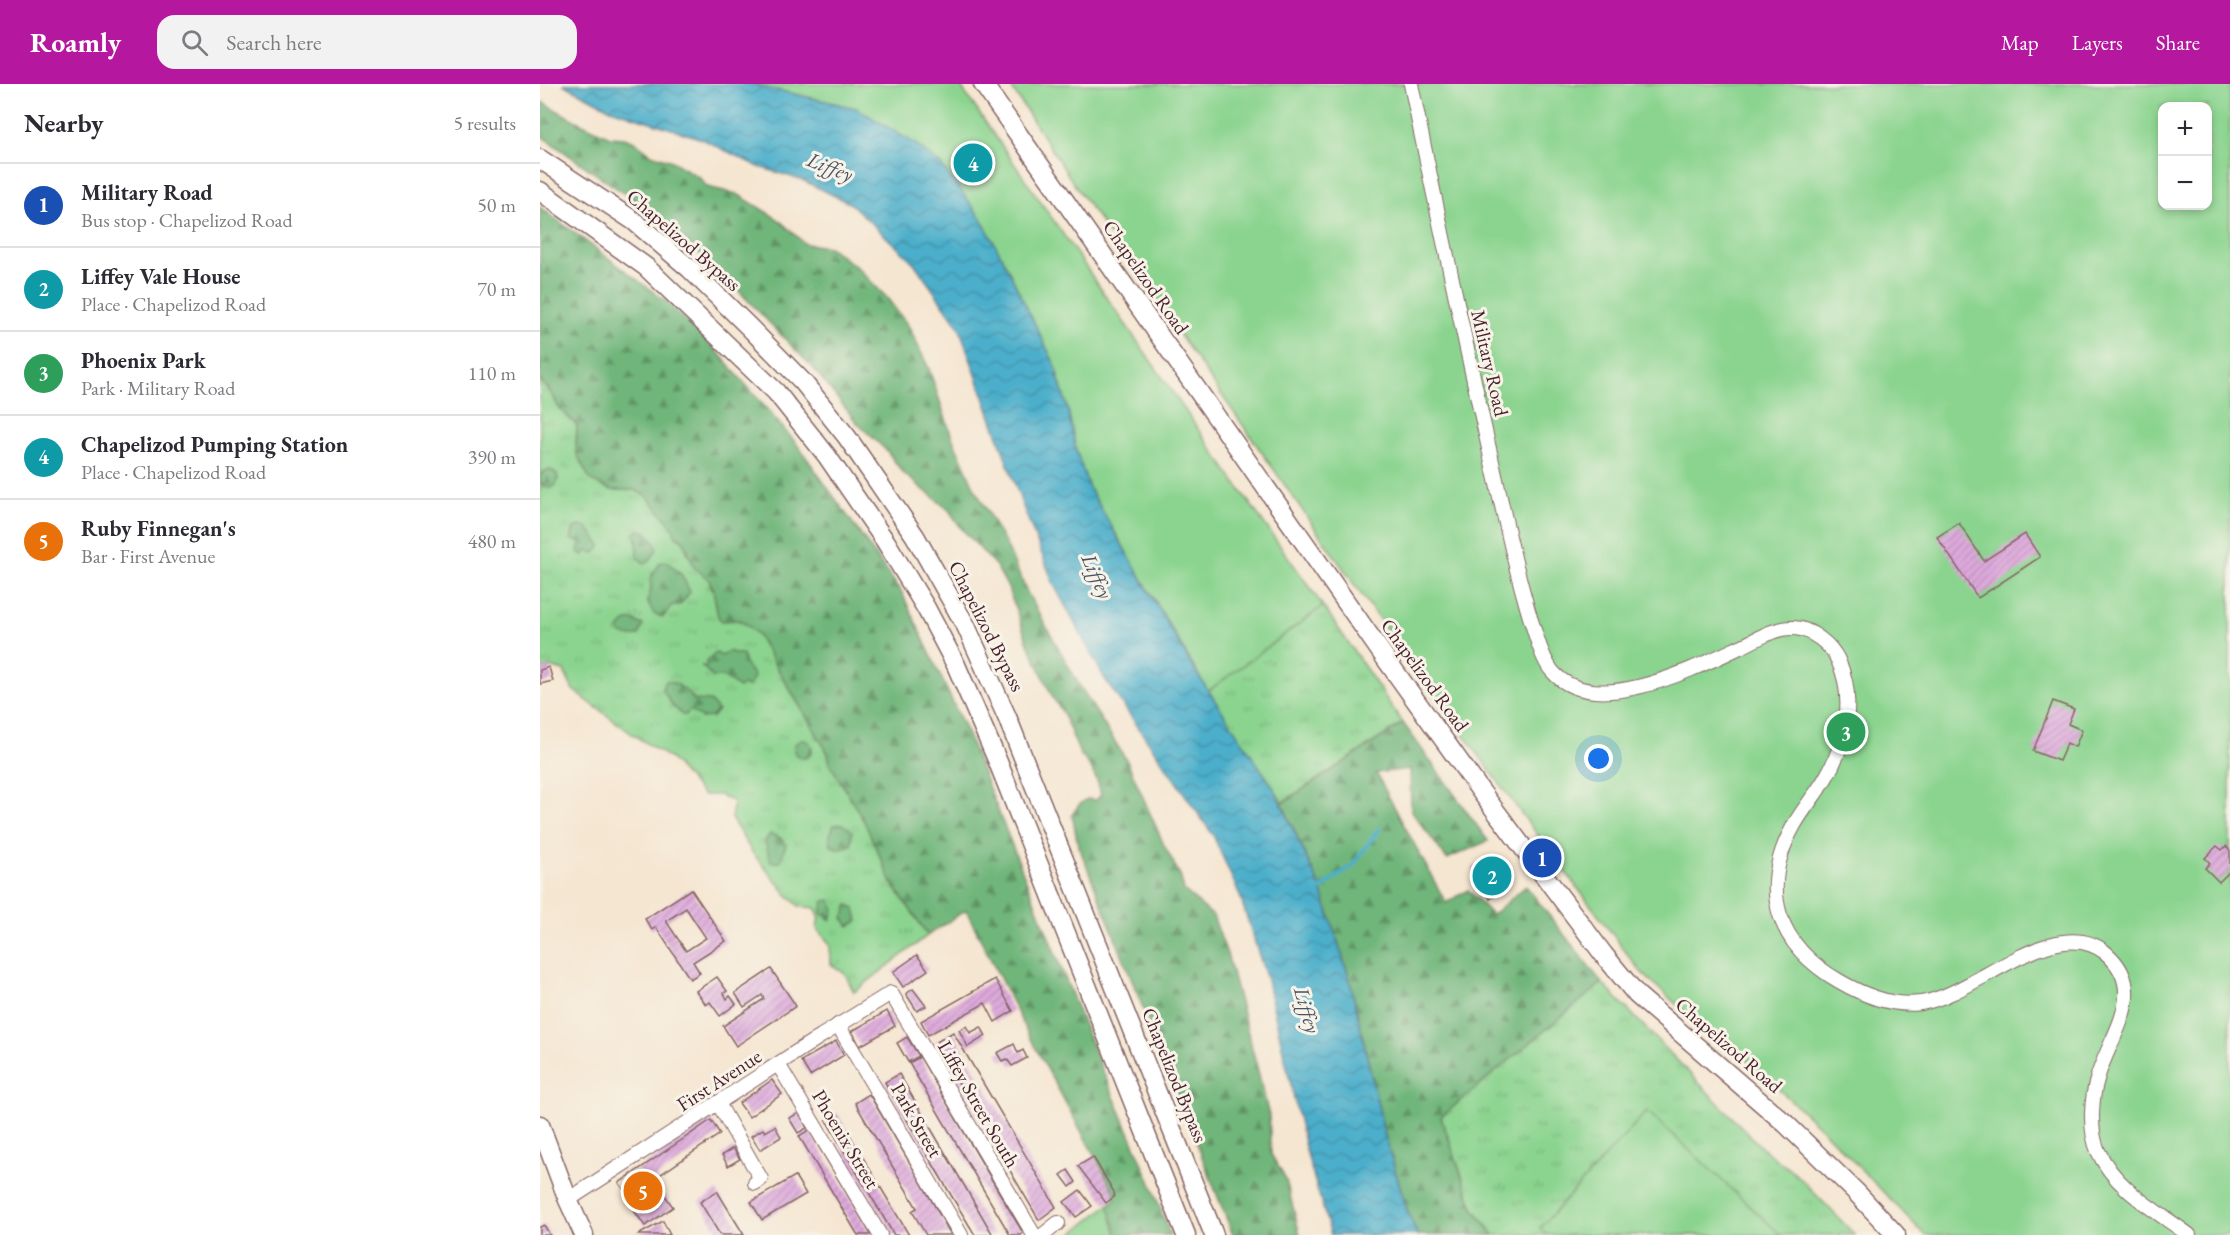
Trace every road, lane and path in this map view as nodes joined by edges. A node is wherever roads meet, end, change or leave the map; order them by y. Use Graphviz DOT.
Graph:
graph roads {
  1 [pos="983,84"];
  2 [pos="1411,84"];
  3 [pos="540,159"];
  4 [pos="540,191"];
  5 [pos="891,993"];
  6 [pos="838,1025"];
  7 [pos="778,1064"];
  8 [pos="718,1103"];
  9 [pos="540,1125"];
  10 [pos="755,1183"];
  11 [pos="568,1200"];
  12 [pos="1058,1223"];
  13 [pos="584,1235"];
  14 [pos="880,1235"];
  15 [pos="962,1235"];
  16 [pos="1034,1235"];
  17 [pos="1043,1235"];
  18 [pos="1186,1235"];
  19 [pos="1214,1235"];
  20 [pos="1896,1235"];
  21 [pos="2189,1235"];
  1 -- 20 [label="main road, Chapelizod Road"];
  2 -- 21 [label="street, Military Road"];
  3 -- 19 [label="main road, Chapelizod Bypass"];
  4 -- 18 [label="main road"];
  5 -- 6 [label="street, First Avenue"];
  5 -- 16 [label="street, Liffey Street South"];
  6 -- 7 [label="street, First Avenue"];
  6 -- 15 [label="street, Park Street"];
  7 -- 8 [label="street, First Avenue"];
  7 -- 14 [label="street, Phoenix Street"];
  8 -- 10 [label="street"];
  8 -- 11 [label="street, First Avenue"];
  9 -- 11 [label="main road"];
  11 -- 13 [label="main road"];
  12 -- 17 [label="street"];
}
